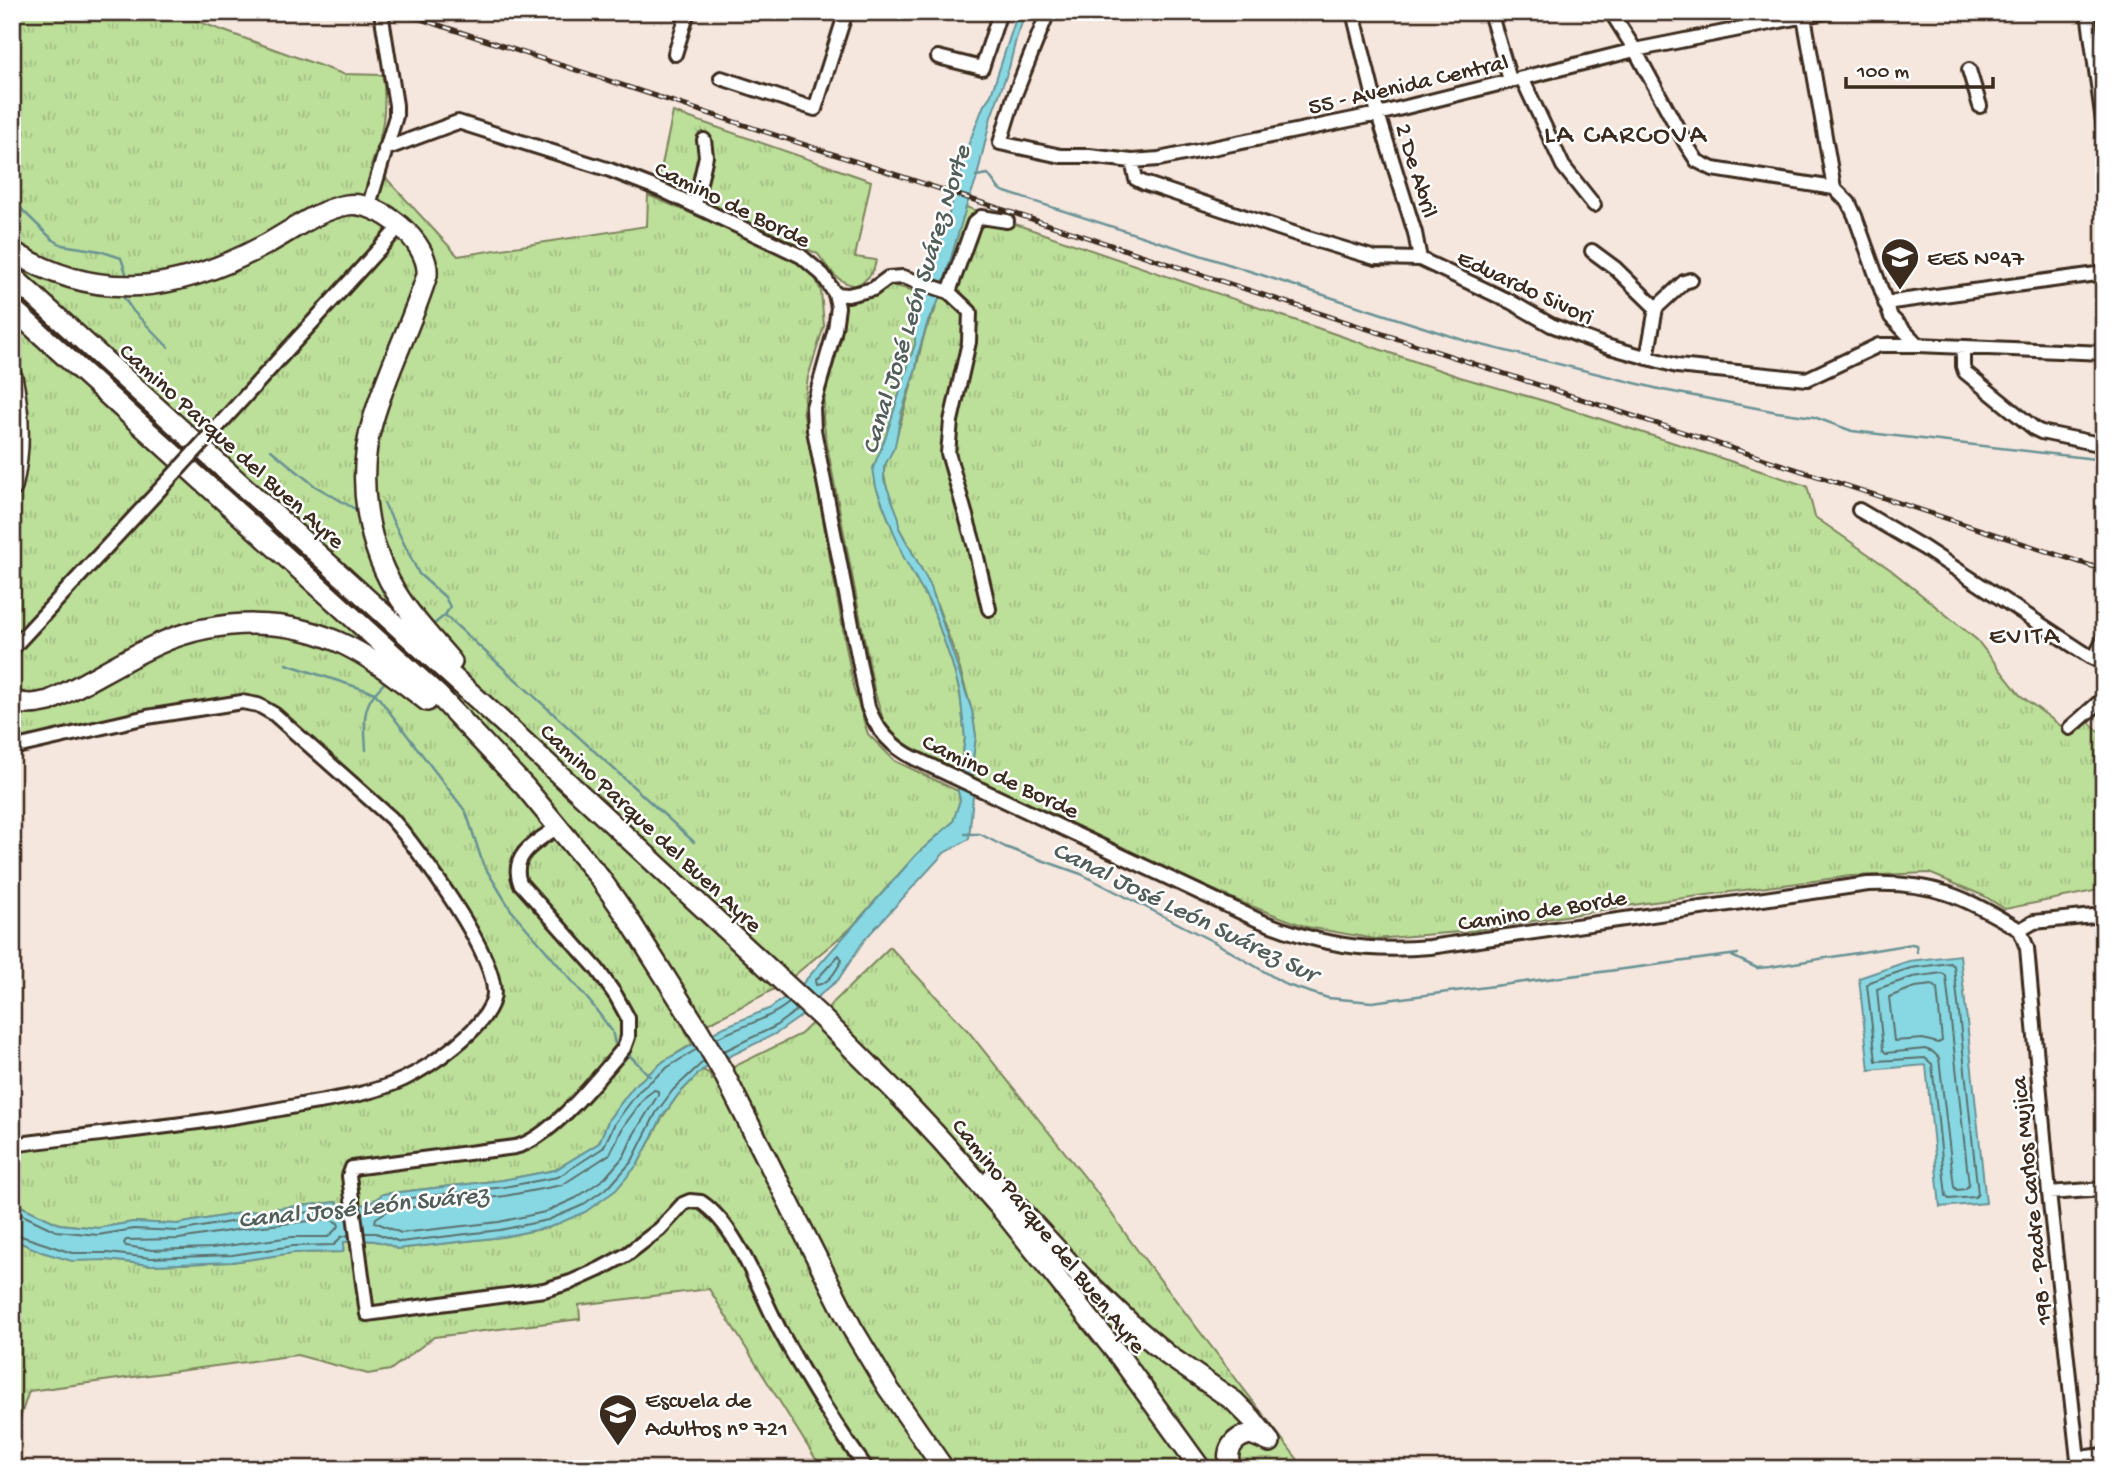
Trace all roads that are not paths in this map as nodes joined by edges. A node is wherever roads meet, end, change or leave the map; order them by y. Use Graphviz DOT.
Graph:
graph roads {
  1 [pos="381,12"];
  2 [pos="688,12"];
  3 [pos="846,12"];
  4 [pos="1000,12"];
  5 [pos="1048,12"];
  6 [pos="1353,12"];
  7 [pos="1490,12"];
  8 [pos="1611,12"];
  9 [pos="2088,12"];
  10 [pos="1820,13"];
  11 [pos="1804,16"];
  12 [pos="1635,50"];
  13 [pos="675,54"];
  14 [pos="938,57"];
  15 [pos="1969,70"];
  16 [pos="721,78"];
  17 [pos="1516,79"];
  18 [pos="1980,106"];
  19 [pos="1378,114"];
  20 [pos="2103,124"];
  21 [pos="704,140"];
  22 [pos="385,149"];
  23 [pos="1132,161"];
  24 [pos="1834,188"];
  25 [pos="695,205"];
  26 [pos="1594,205"];
  27 [pos="368,208"];
  28 [pos="1007,221"];
  29 [pos="400,226"];
  30 [pos="12,251"];
  31 [pos="1592,251"];
  32 [pos="1420,259"];
  33 [pos="2104,273"];
  34 [pos="12,276"];
  35 [pos="1691,280"];
  36 [pos="947,292"];
  37 [pos="835,294"];
  38 [pos="1885,303"];
  39 [pos="12,308"];
  40 [pos="1656,308"];
  41 [pos="1891,317"];
  42 [pos="1879,345"];
  43 [pos="1919,345"];
  44 [pos="1963,347"];
  45 [pos="2104,353"];
  46 [pos="1647,358"];
  47 [pos="12,377"];
  48 [pos="2104,430"];
  49 [pos="2103,445"];
  50 [pos="12,487"];
  51 [pos="1859,510"];
  52 [pos="989,609"];
  53 [pos="2104,639"];
  54 [pos="12,649"];
  55 [pos="2101,662"];
  56 [pos="2104,698"];
  57 [pos="12,700"];
  58 [pos="508,727"];
  59 [pos="2070,728"];
  60 [pos="12,748"];
  61 [pos="494,754"];
  62 [pos="558,827"];
  63 [pos="2104,915"];
  64 [pos="2020,930"];
  65 [pos="919,1116"];
  66 [pos="12,1145"];
  67 [pos="2104,1189"];
  68 [pos="2049,1193"];
  69 [pos="2104,1455"];
  70 [pos="2078,1464"];
  71 [pos="867,1469"];
  72 [pos="944,1469"];
  73 [pos="1201,1469"];
  74 [pos="1231,1469"];
  1 -- 22 [label="street"];
  2 -- 13 [label="street"];
  3 -- 16 [label="street"];
  4 -- 14 [label="street"];
  5 -- 23 [label="street, 55 - Avenida Central"];
  6 -- 19 [label="street, 2 De Abril"];
  7 -- 17 [label="street"];
  8 -- 12 [label="street"];
  9 -- 20 [label="street"];
  10 -- 11 [label="street, 55 - Avenida Central"];
  11 -- 12 [label="street, 55 - Avenida Central"];
  11 -- 24 [label="street"];
  12 -- 17 [label="street, 55 - Avenida Central"];
  12 -- 24 [label="street"];
  15 -- 18 [label="street"];
  17 -- 19 [label="street, 55 - Avenida Central"];
  17 -- 26 [label="street"];
  19 -- 23 [label="street, 55 - Avenida Central"];
  19 -- 32 [label="street, 2 De Abril"];
  21 -- 25 [label="street"];
  22 -- 25 [label="street, Camino de Borde"];
  22 -- 27 [label="street"];
  23 -- 32 [label="street, Eduardo Sivori"];
  24 -- 38 [label="street"];
  25 -- 37 [label="street, Camino de Borde"];
  27 -- 29 [label="highway"];
  27 -- 30 [label="highway"];
  28 -- 36 [label="street"];
  29 -- 54 [label="street, bridge"];
  29 -- 58 [label="highway"];
  31 -- 40 [label="street"];
  32 -- 46 [label="street, Eduardo Sivori"];
  33 -- 38 [label="street"];
  34 -- 58 [label="highway, Camino Parque del Buen Ayre"];
  35 -- 40 [label="street"];
  36 -- 37 [label="street"];
  36 -- 52 [label="street"];
  37 -- 64 [label="street, Camino de Borde"];
  38 -- 41 [label="street"];
  39 -- 61 [label="highway, Camino Parque del Buen Ayre"];
  40 -- 46 [label="street"];
  41 -- 42 [label="street"];
  41 -- 43 [label="street"];
  42 -- 43 [label="street, Eduardo Sivori"];
  42 -- 46 [label="street, Eduardo Sivori"];
  43 -- 44 [label="street, Eduardo Sivori"];
  44 -- 45 [label="street, Eduardo Sivori"];
  44 -- 49 [label="street"];
  47 -- 50 [label="highway"];
  48 -- 49 [label="street"];
  51 -- 55 [label="street"];
  53 -- 55 [label="street"];
  56 -- 59 [label="street"];
  57 -- 61 [label="highway"];
  58 -- 65 [label="highway, Camino Parque del Buen Ayre"];
  60 -- 66 [label="street"];
  61 -- 62 [label="highway, Camino Parque del Buen Ayre"];
  62 -- 71 [label="street"];
  62 -- 72 [label="highway, Camino Parque del Buen Ayre"];
  63 -- 64 [label="street"];
  64 -- 68 [label="street, 198 - Padre Carlos Mujica"];
  65 -- 73 [label="highway, Camino Parque del Buen Ayre"];
  65 -- 74 [label="highway"];
  67 -- 68 [label="street"];
  68 -- 70 [label="street, 198 - Padre Carlos Mujica"];
  69 -- 70 [label="street"];
}
